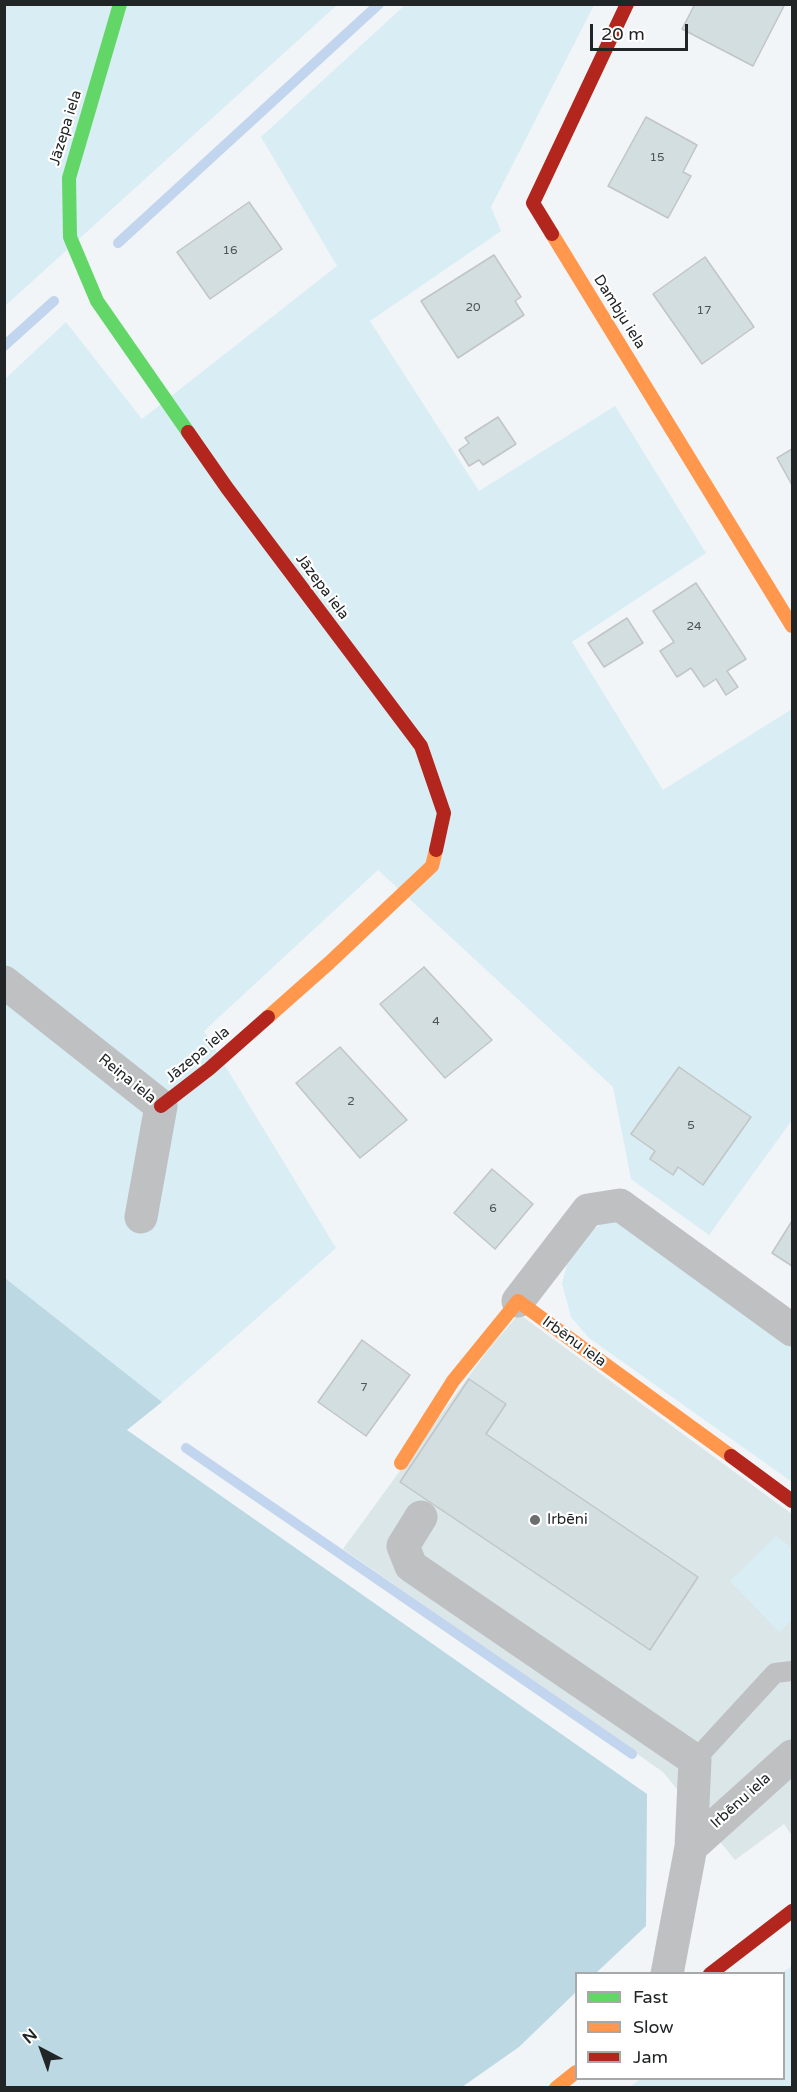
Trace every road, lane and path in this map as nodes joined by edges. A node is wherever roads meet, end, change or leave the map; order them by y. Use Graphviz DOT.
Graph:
graph roads {
  1 [pos="120,4"];
  2 [pos="627,4"];
  3 [pos="792,626"];
  4 [pos="4,982"];
  5 [pos="161,1106"];
  6 [pos="141,1217"];
  7 [pos="518,1301"];
  8 [pos="792,1330"];
  9 [pos="401,1463"];
  10 [pos="792,1500"];
  11 [pos="421,1517"];
  12 [pos="792,1671"];
  13 [pos="792,1756"];
  14 [pos="694,1761"];
  15 [pos="691,1846"];
  16 [pos="792,1911"];
  17 [pos="667,1972"];
  18 [pos="713,1972"];
  19 [pos="575,2073"];
  20 [pos="556,2088"];
  1 -- 5 [label="main road, Jāzepa iela"];
  2 -- 3 [label="main road, Dambju iela"];
  4 -- 5 [label="street, Reiņa iela"];
  5 -- 6 [label="street, Reiņa iela"];
  7 -- 8 [label="street"];
  7 -- 9 [label="main road"];
  7 -- 10 [label="main road, Irbēnu iela"];
  11 -- 14 [label="street"];
  12 -- 14 [label="lane"];
  13 -- 15 [label="street, Irbēnu iela"];
  14 -- 15 [label="street, Irbēnu iela"];
  15 -- 17 [label="street, Irbēnu iela"];
  16 -- 18 [label="main road"];
  19 -- 20 [label="main road"];
}
